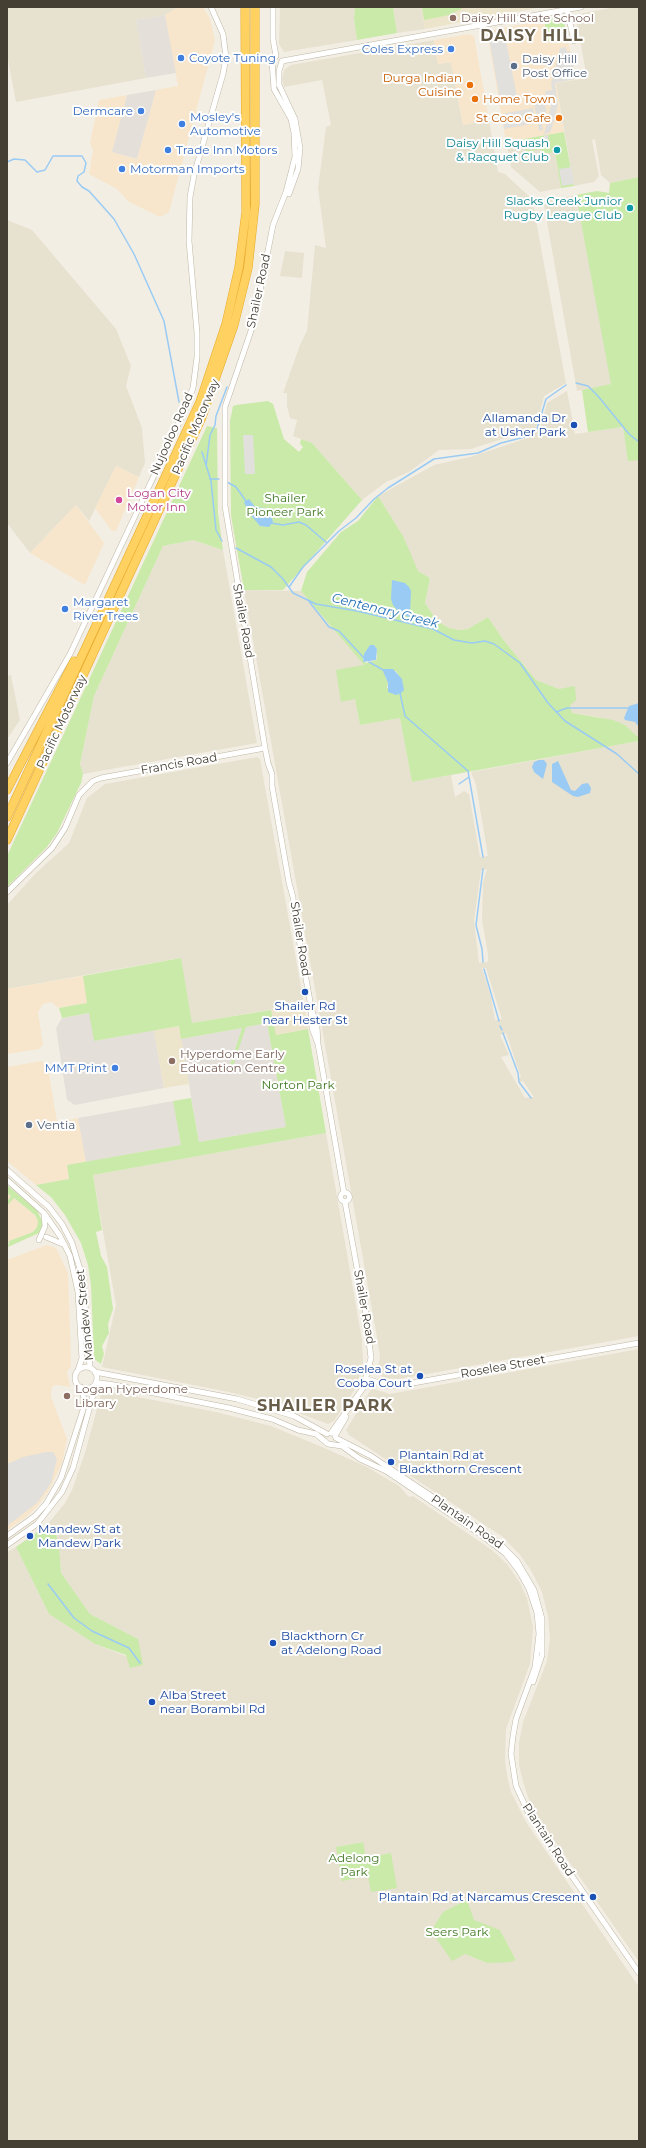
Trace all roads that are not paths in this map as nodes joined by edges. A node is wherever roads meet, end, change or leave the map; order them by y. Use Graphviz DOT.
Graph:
graph roads {
  1 [pos="211,7"];
  2 [pos="245,7"];
  3 [pos="255,7"];
  4 [pos="273,7"];
  5 [pos="581,7"];
  6 [pos="567,10"];
  7 [pos="574,41"];
  8 [pos="276,56"];
  9 [pos="279,64"];
  10 [pos="85,650"];
  11 [pos="265,748"];
  12 [pos="7,762"];
  13 [pos="7,790"];
  14 [pos="7,817"];
  15 [pos="7,840"];
  16 [pos="7,892"];
  17 [pos="7,1170"];
  18 [pos="7,1180"];
  19 [pos="44,1213"];
  20 [pos="46,1237"];
  21 [pos="39,1240"];
  22 [pos="65,1245"];
  23 [pos="639,1343"];
  24 [pos="90,1367"];
  25 [pos="78,1370"];
  26 [pos="95,1372"];
  27 [pos="367,1379"];
  28 [pos="94,1385"];
  29 [pos="81,1387"];
  30 [pos="332,1435"];
  31 [pos="325,1441"];
  32 [pos="331,1444"];
  33 [pos="7,1536"];
  34 [pos="7,1545"];
  35 [pos="527,1692"];
  36 [pos="639,1973"];
  1 -- 12 [label="street, Nujooloo Road"];
  2 -- 10 [label="highway, Pacific Motorway"];
  3 -- 15 [label="highway, Pacific Motorway"];
  4 -- 8 [label="street"];
  5 -- 6 [label="street"];
  6 -- 7 [label="street"];
  6 -- 9 [label="street"];
  8 -- 9 [label="street, Shailer Road"];
  8 -- 9 [label="street"];
  9 -- 11 [label="street, Shailer Road"];
  10 -- 13 [label="highway"];
  10 -- 14 [label="highway, Pacific Motorway"];
  11 -- 16 [label="street, Francis Road"];
  11 -- 27 [label="street, Shailer Road"];
  17 -- 24 [label="street, Mandew Street"];
  18 -- 19 [label="street, Mandew Street"];
  19 -- 21 [label="street"];
  19 -- 22 [label="street, Mandew Street"];
  20 -- 22 [label="street"];
  22 -- 25 [label="street, Mandew Street"];
  23 -- 27 [label="street, Roselea Street"];
  24 -- 25 [label="street"];
  24 -- 26 [label="street"];
  25 -- 29 [label="street"];
  26 -- 28 [label="street"];
  26 -- 30 [label="street, Plantain Road"];
  27 -- 30 [label="street, Shailer Road"];
  28 -- 29 [label="street"];
  28 -- 31 [label="street"];
  28 -- 34 [label="street"];
  29 -- 33 [label="street"];
  30 -- 31 [label="street"];
  30 -- 32 [label="street, Shailer Road"];
  30 -- 35 [label="street, Plantain Road"];
  31 -- 32 [label="street, Plantain Road"];
  32 -- 35 [label="street, Plantain Road"];
  35 -- 36 [label="street, Plantain Road"];
}
